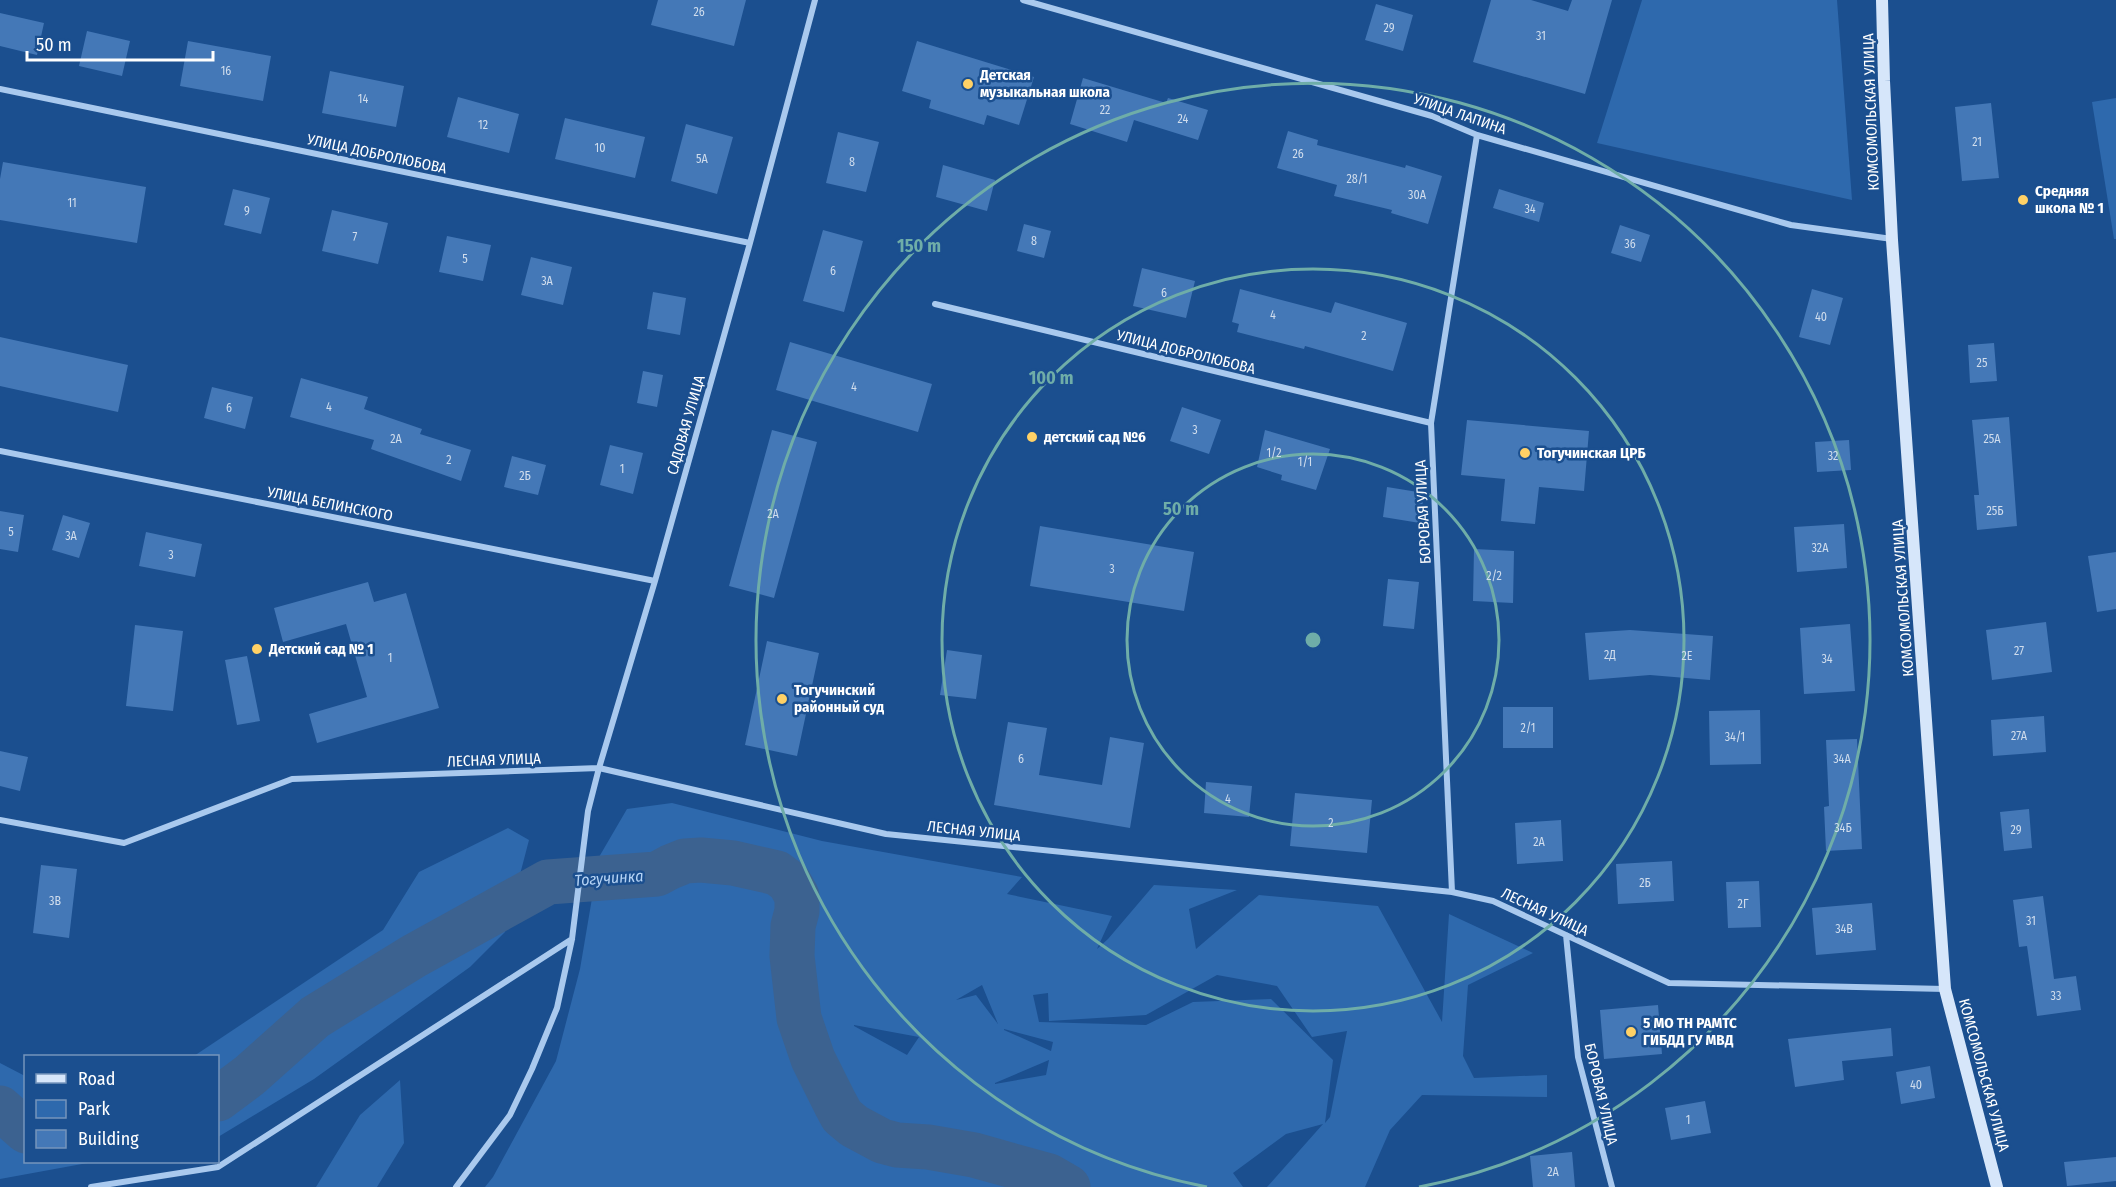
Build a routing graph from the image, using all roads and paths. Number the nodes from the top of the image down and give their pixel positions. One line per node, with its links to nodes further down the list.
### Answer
1 (815, 0): 7 (street, САДОВАЯ УЛИЦА)
2 (1023, 0): 5 (street, УЛИЦА ЛАПИНА)
3 (1882, 0): 6 (main road, КОМСОМОЛЬСКАЯ УЛИЦА)
4 (0, 89): 7 (street, УЛИЦА ДОБРОЛЮБОВА)
5 (1477, 135): 6 (street, УЛИЦА ЛАПИНА); 9 (street, БОРОВАЯ УЛИЦА)
6 (1892, 240): 17 (main road, КОМСОМОЛЬСКАЯ УЛИЦА)
7 (750, 243): 11 (street, САДОВАЯ УЛИЦА)
8 (935, 304): 9 (street, УЛИЦА ДОБРОЛЮБОВА)
9 (1431, 423): 14 (street, БОРОВАЯ УЛИЦА)
10 (0, 451): 11 (street, УЛИЦА БЕЛИНСКОГО)
11 (655, 581): 12 (street, САДОВАЯ УЛИЦА)
12 (598, 768): 13 (street, ЛЕСНАЯ УЛИЦА); 14 (street, ЛЕСНАЯ УЛИЦА); 16 (street, САДОВАЯ УЛИЦА)
13 (0, 820)
14 (1452, 892): 15 (street, ЛЕСНАЯ УЛИЦА)
15 (1566, 935): 17 (street, ЛЕСНАЯ УЛИЦА); 20 (street, БОРОВАЯ УЛИЦА)
16 (572, 939): 18 (street); 19 (street, САДОВАЯ УЛИЦА)
17 (1946, 988): 21 (main road, КОМСОМОЛЬСКАЯ УЛИЦА)
18 (91, 1187)
19 (456, 1187)
20 (1612, 1187)
21 (1998, 1187)

